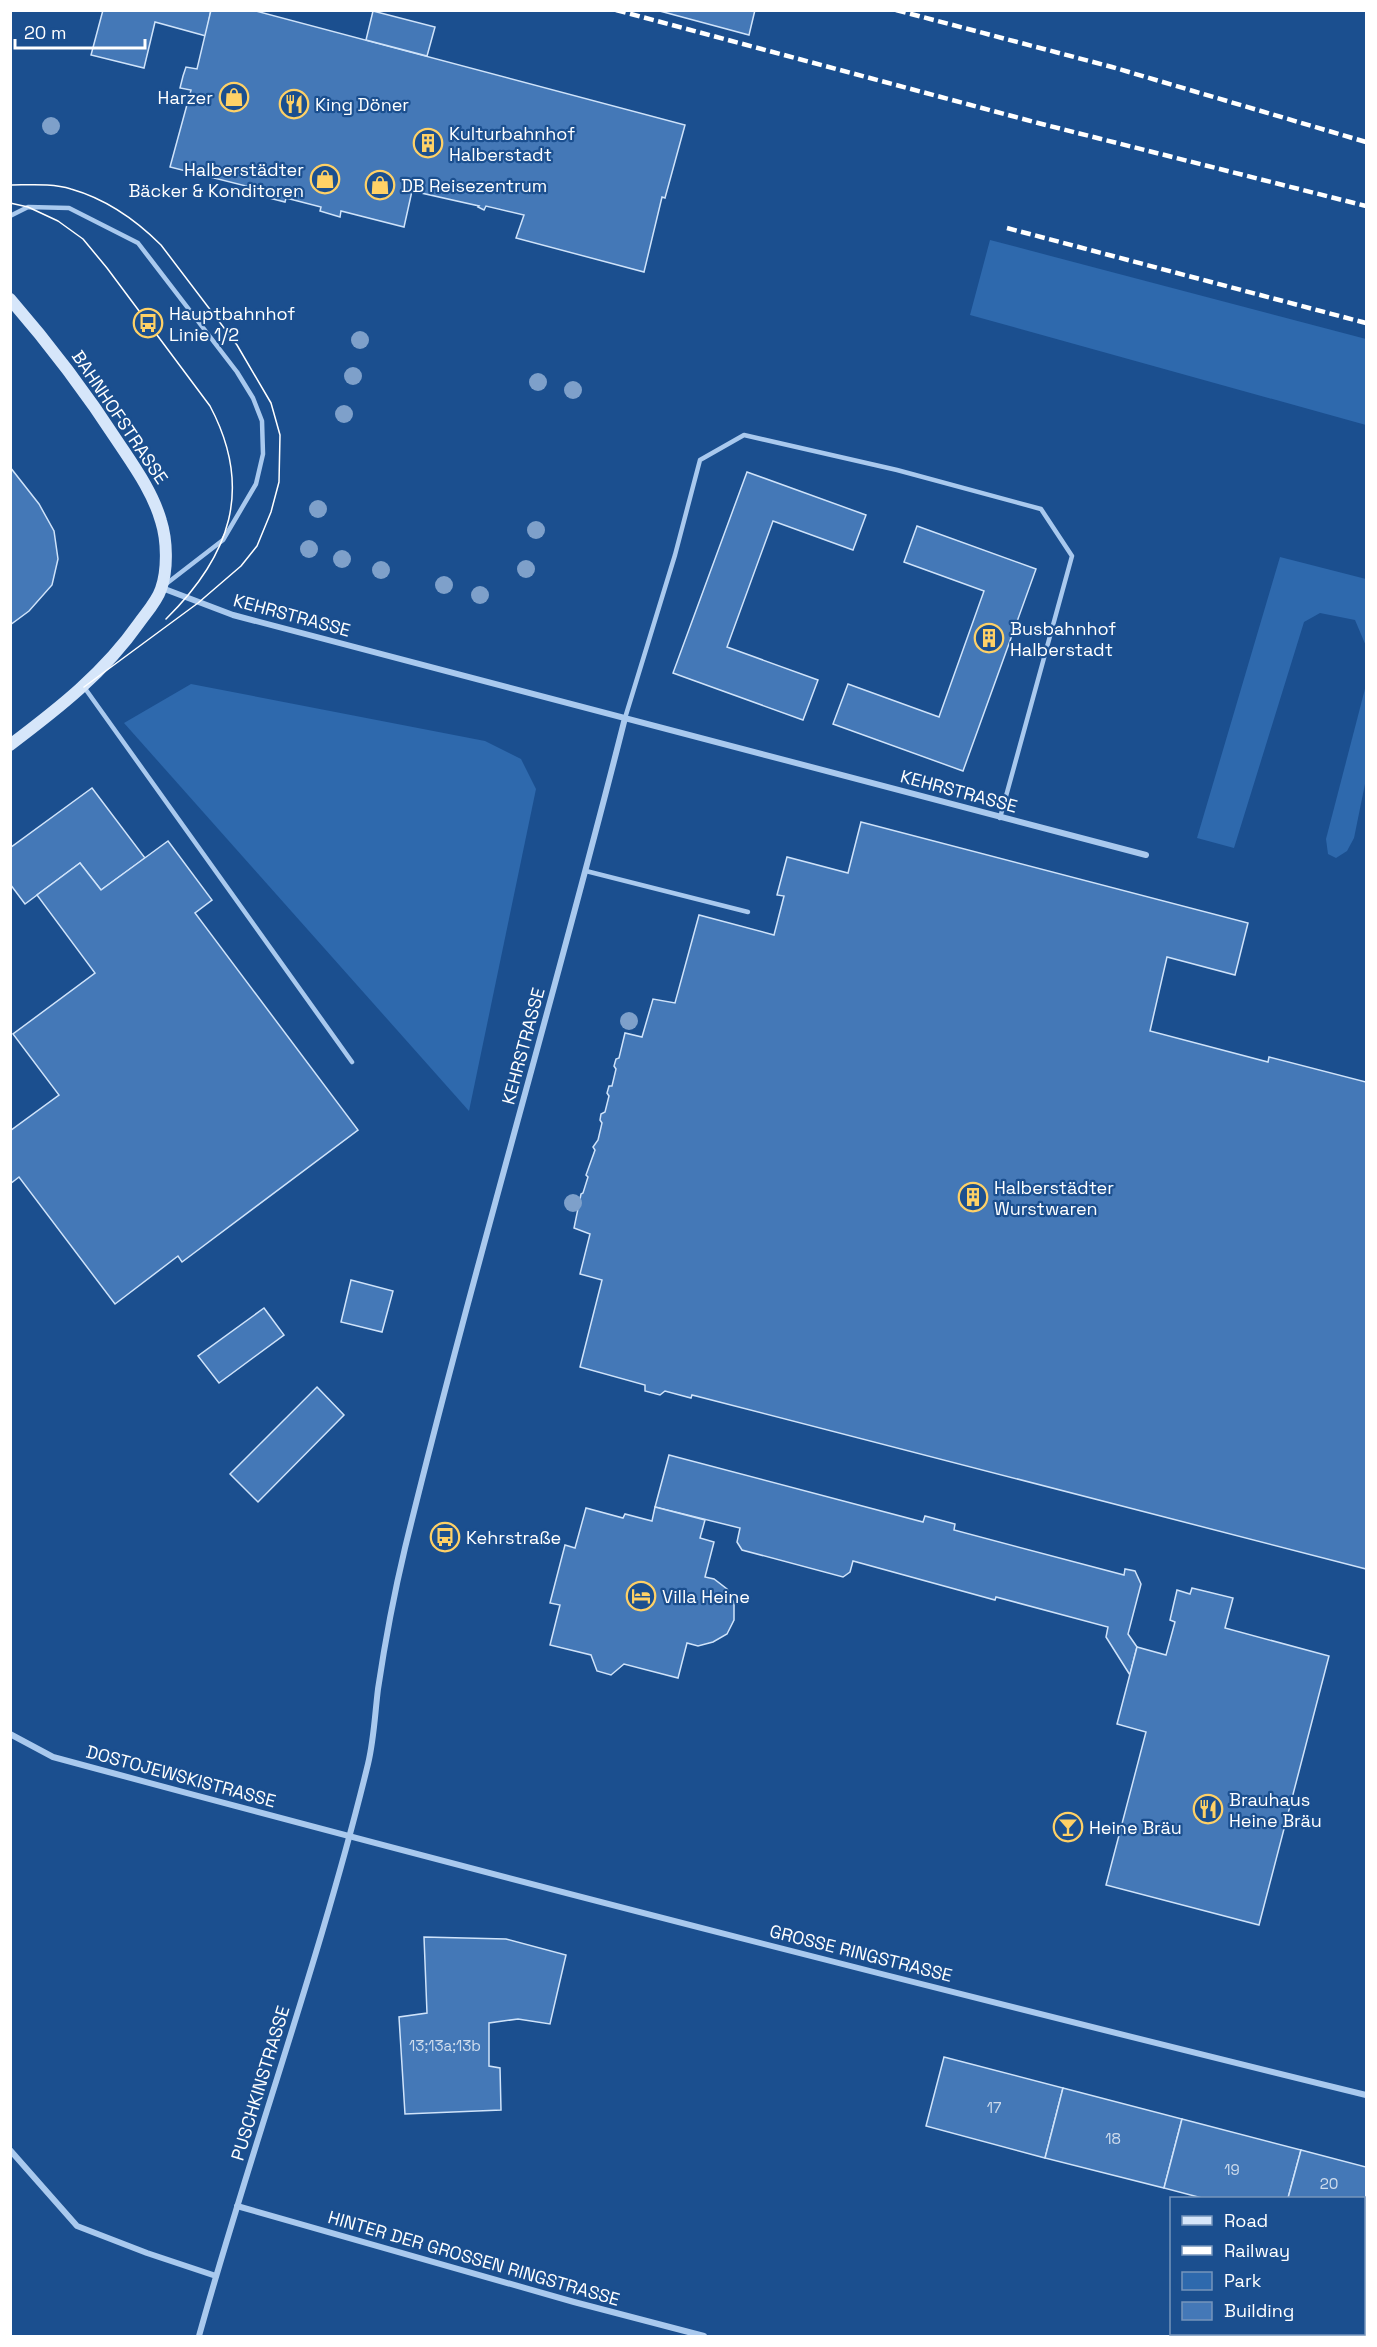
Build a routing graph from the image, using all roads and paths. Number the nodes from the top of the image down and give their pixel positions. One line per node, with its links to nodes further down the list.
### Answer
1 (10, 216): 3 (lane)
2 (10, 299): 3 (street, BAHNHOFSTRASSE)
3 (162, 588): 4 (street, BAHNHOFSTRASSE); 5 (street, KEHRSTRASSE)
4 (84, 687): 6 (street, BAHNHOFSTRASSE); 11 (lane)
5 (624, 718): 7 (street, KEHRSTRASSE); 7 (lane); 9 (street, KEHRSTRASSE)
6 (10, 745)
7 (1000, 818): 8 (street, KEHRSTRASSE)
8 (1146, 855)
9 (586, 871): 10 (lane); 13 (street, KEHRSTRASSE)
10 (748, 912)
11 (352, 1062)
12 (10, 1734): 13 (street, DOSTOJEWSKISTRASSE)
13 (348, 1837): 14 (street, GROSSE RINGSTRASSE); 16 (street, PUSCHKINSTRASSE)
14 (1366, 2095)
15 (10, 2150): 17 (street)
16 (237, 2206): 17 (street, PUSCHKINSTRASSE); 19 (street, HINTER DER GROSSEN RINGSTRASSE)
17 (216, 2276): 18 (street, PUSCHKINSTRASSE)
18 (199, 2337)
19 (704, 2337)

